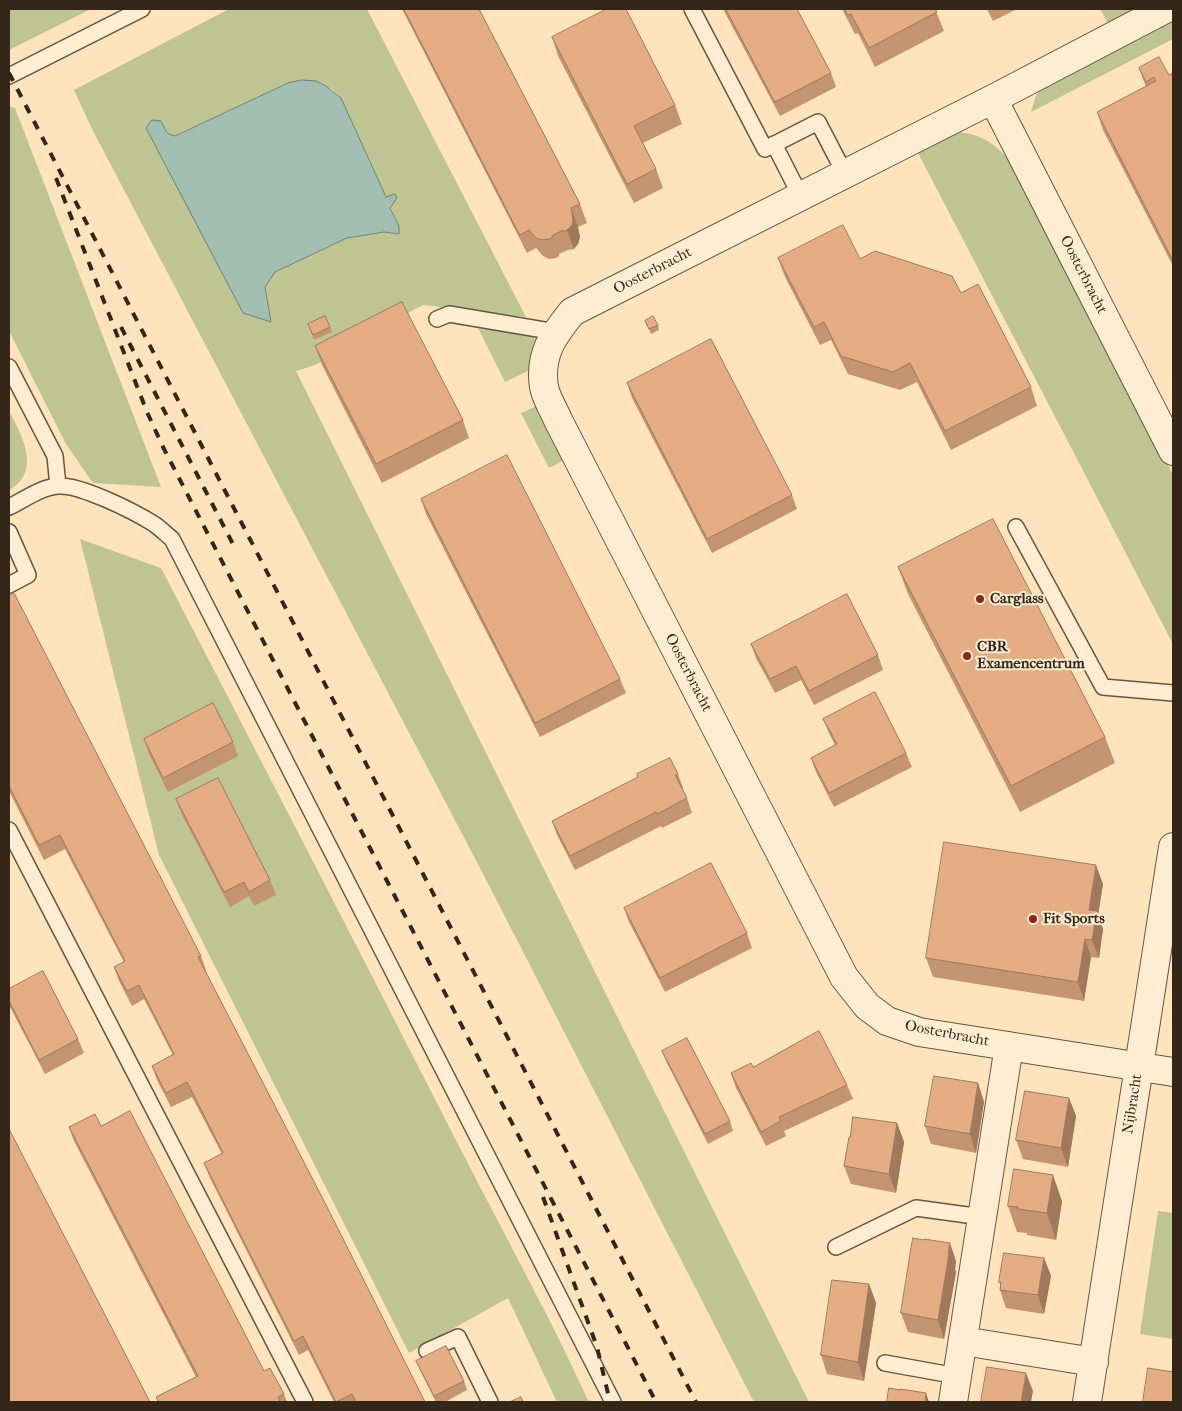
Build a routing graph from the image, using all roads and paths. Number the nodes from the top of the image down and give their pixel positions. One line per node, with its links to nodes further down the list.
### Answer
1 (142, 9): 4 (lane)
2 (692, 9): 6 (lane)
3 (1165, 9): 5 (street, Oosterbracht)
4 (9, 76)
5 (993, 99): 7 (street, Oosterbracht); 12 (street, Oosterbracht)
6 (774, 144): 7 (lane); 8 (lane)
7 (845, 174): 8 (street, Oosterbracht)
8 (801, 196): 10 (street, Oosterbracht)
9 (437, 319): 10 (lane)
10 (556, 332): 21 (street, Oosterbracht)
11 (9, 367): 13 (lane)
12 (1173, 451)
13 (58, 486): 14 (lane); 33 (lane)
14 (9, 507)
15 (1016, 527): 18 (lane)
16 (9, 532): 17 (lane)
17 (9, 585)
18 (1173, 693)
19 (9, 830): 31 (lane)
20 (1173, 847): 22 (street, Nijbracht)
21 (1009, 1046): 22 (street, Oosterbracht); 24 (street)
22 (1139, 1066): 23 (street, Oosterbracht); 28 (street, Nijbracht)
23 (1173, 1072)
24 (982, 1217): 25 (lane); 26 (street)
25 (836, 1247)
26 (963, 1341): 28 (street); 30 (street)
27 (427, 1351): 32 (lane)
28 (1094, 1362): 34 (street, Nijbracht)
29 (884, 1363): 30 (lane)
30 (955, 1389)
31 (305, 1402)
32 (490, 1402)
33 (612, 1402)
34 (1088, 1402)

